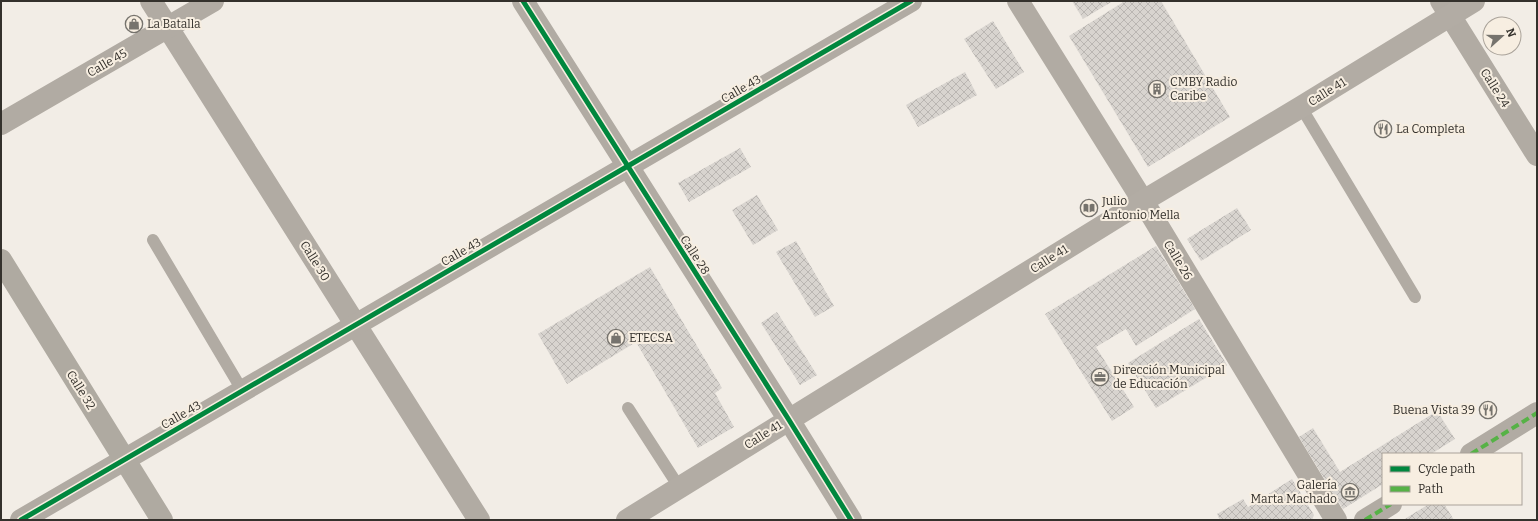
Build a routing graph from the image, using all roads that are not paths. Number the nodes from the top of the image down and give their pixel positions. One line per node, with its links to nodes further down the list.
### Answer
1 (151, 1): 8 (street, Calle 30)
2 (213, 1): 8 (street, Calle 45)
3 (523, 1): 12 (street, Calle 28)
4 (911, 1): 12 (street, Calle 43)
5 (1018, 1): 13 (street, Calle 26)
6 (1474, 1): 7 (main road, Calle 41)
7 (1445, 8): 9 (main road, Calle 41); 11 (street, Calle 24)
8 (168, 28): 10 (street, Calle 45); 17 (street, Calle 30)
9 (1302, 107): 13 (main road, Calle 41); 16 (lane)
10 (1, 124)
11 (1537, 155)
12 (627, 166): 17 (street, Calle 43); 21 (street, Calle 28)
13 (1143, 201): 21 (main road, Calle 41); 31 (street, Calle 26)
14 (153, 240): 18 (lane)
15 (1, 260): 23 (street, Calle 32)
16 (1415, 297)
17 (355, 324): 18 (street, Calle 43); 28 (street, Calle 30)
18 (242, 390): 23 (street, Calle 43)
19 (628, 408): 24 (lane)
20 (1537, 413): 22 (street)
21 (789, 420): 24 (main road, Calle 41); 30 (street, Calle 28)
22 (1473, 453)
23 (124, 459): 26 (street, Calle 43); 27 (street, Calle 32)
24 (679, 487): 29 (main road, Calle 41)
25 (1389, 505): 32 (street)
26 (21, 520)
27 (162, 520)
28 (479, 520)
29 (627, 520)
30 (850, 520)
31 (1336, 520)
32 (1365, 520)

